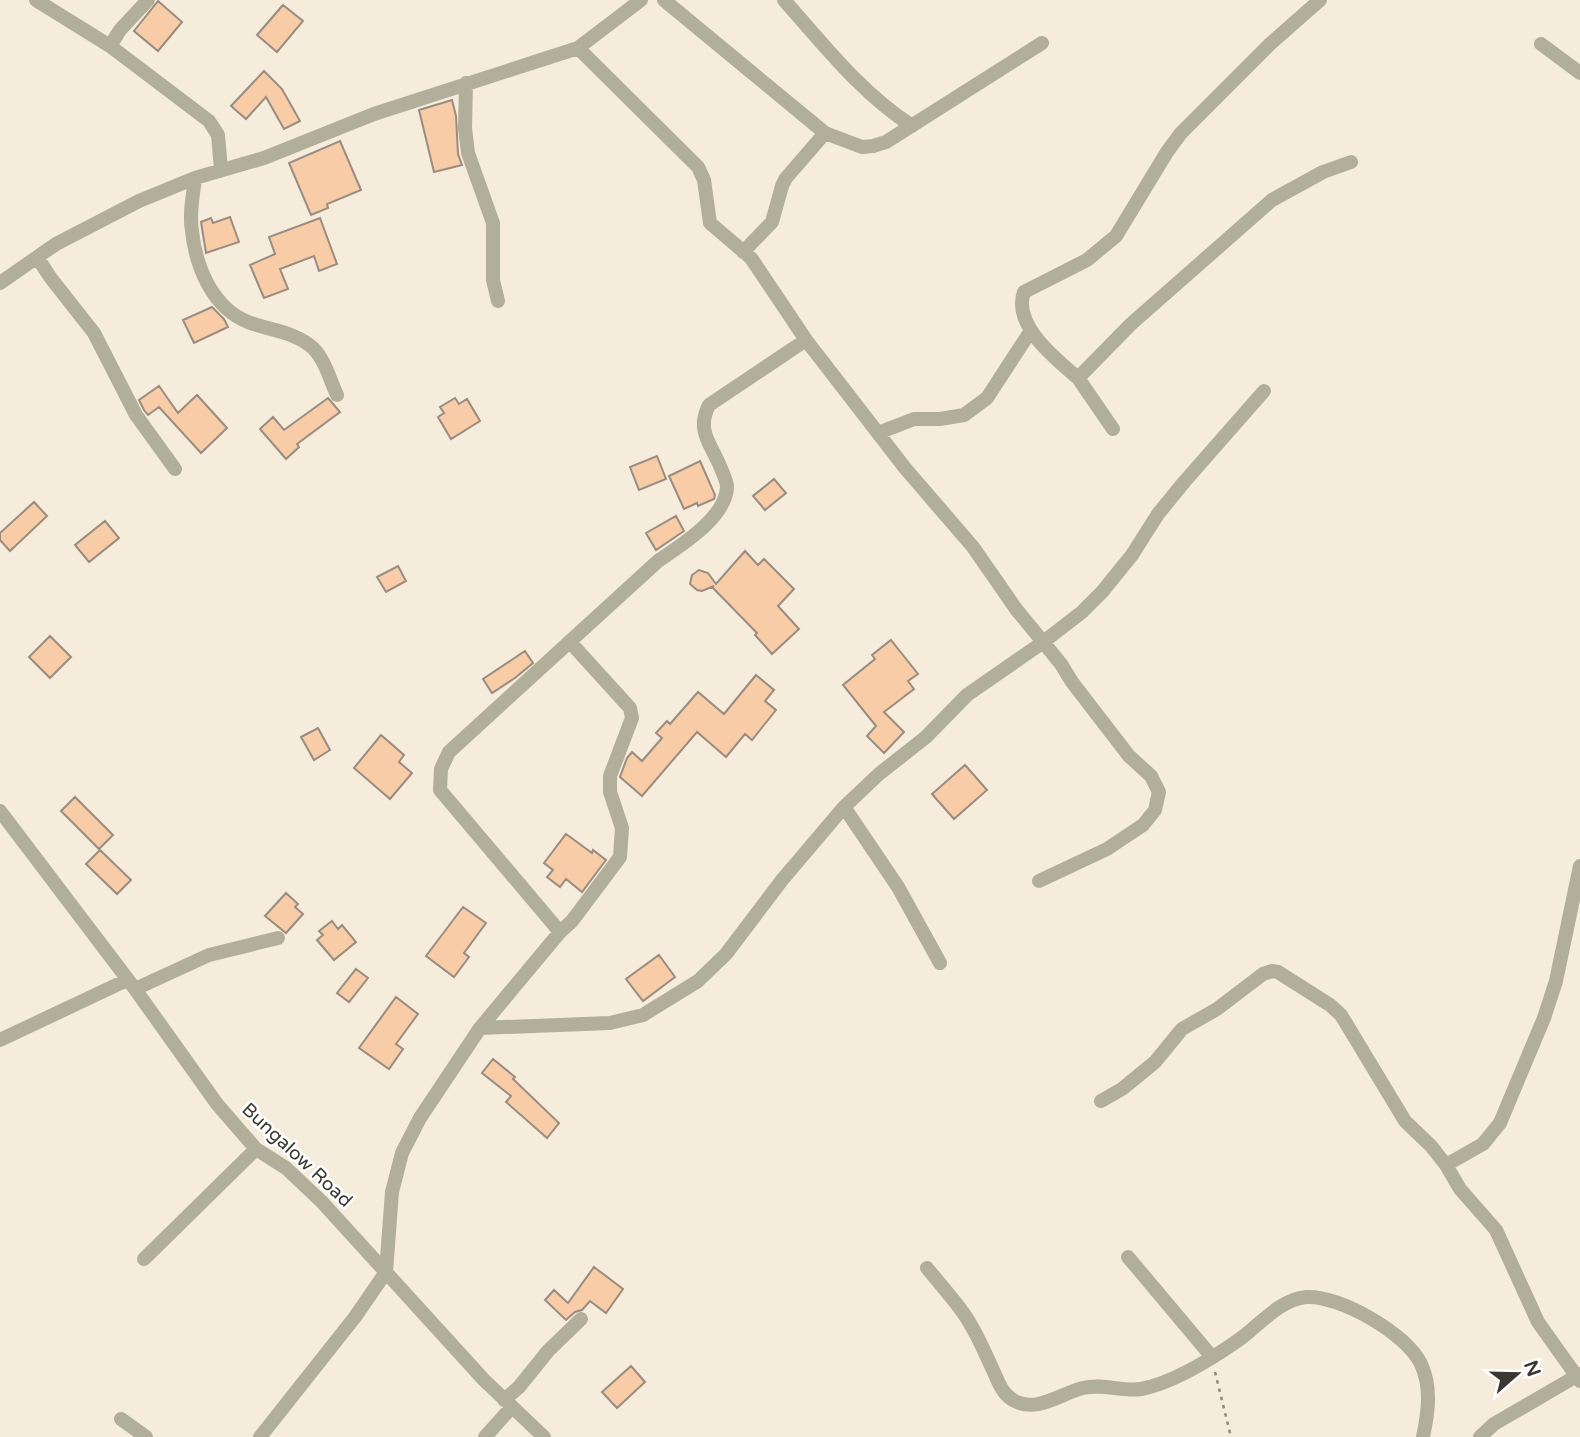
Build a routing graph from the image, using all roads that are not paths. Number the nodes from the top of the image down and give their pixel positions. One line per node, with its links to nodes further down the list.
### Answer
1 (36, 0): 9 (street)
2 (148, 0): 9 (street)
3 (641, 0): 10 (street)
4 (664, 0): 14 (street)
5 (784, 0): 13 (street)
6 (1320, 0): 22 (street)
7 (1042, 43): 13 (street)
8 (1541, 44): 11 (street)
9 (110, 46): 16 (street)
10 (578, 48): 12 (street); 18 (street)
11 (1580, 73)
12 (466, 83): 16 (street); 21 (street)
13 (912, 126): 14 (street)
14 (825, 133): 18 (street)
15 (1351, 162): 24 (street)
16 (221, 170): 17 (street)
17 (195, 178): 19 (street); 26 (street)
18 (743, 252): 23 (street)
19 (37, 257): 20 (street); 29 (street)
20 (0, 283)
21 (498, 301)
22 (1030, 332): 24 (street); 28 (street)
23 (806, 341): 28 (street); 30 (street)
24 (1078, 378): 27 (street)
25 (1264, 391): 31 (street)
26 (337, 395)
27 (1113, 429)
28 (878, 433): 31 (street)
29 (175, 469)
30 (570, 642): 36 (street); 36 (street)
31 (1042, 643): 32 (street); 35 (street)
32 (844, 807): 38 (street); 40 (street)
33 (0, 811): 39 (street, Bungalow Road)
34 (1580, 866): 44 (street)
35 (1039, 881)
36 (560, 932): 40 (street)
37 (278, 938): 39 (street)
38 (940, 963)
39 (131, 985): 41 (street); 43 (street, Bungalow Road)
40 (480, 1028): 48 (street)
41 (0, 1040)
42 (1101, 1101): 44 (street)
43 (256, 1149): 46 (street); 48 (street, Bungalow Road)
44 (1446, 1165): 51 (street)
45 (1128, 1257): 50 (street)
46 (144, 1259)
47 (927, 1269): 50 (street)
48 (386, 1272): 52 (street, Bungalow Road); 55 (street)
49 (581, 1319): 52 (street)
50 (1212, 1357): 58 (street)
51 (1579, 1377): 59 (street)
52 (508, 1404): 56 (street); 57 (street, Bungalow Road)
53 (121, 1419): 54 (street)
54 (146, 1437)
55 (260, 1437)
56 (485, 1437)
57 (544, 1437)
58 (1423, 1437)
59 (1480, 1437)

